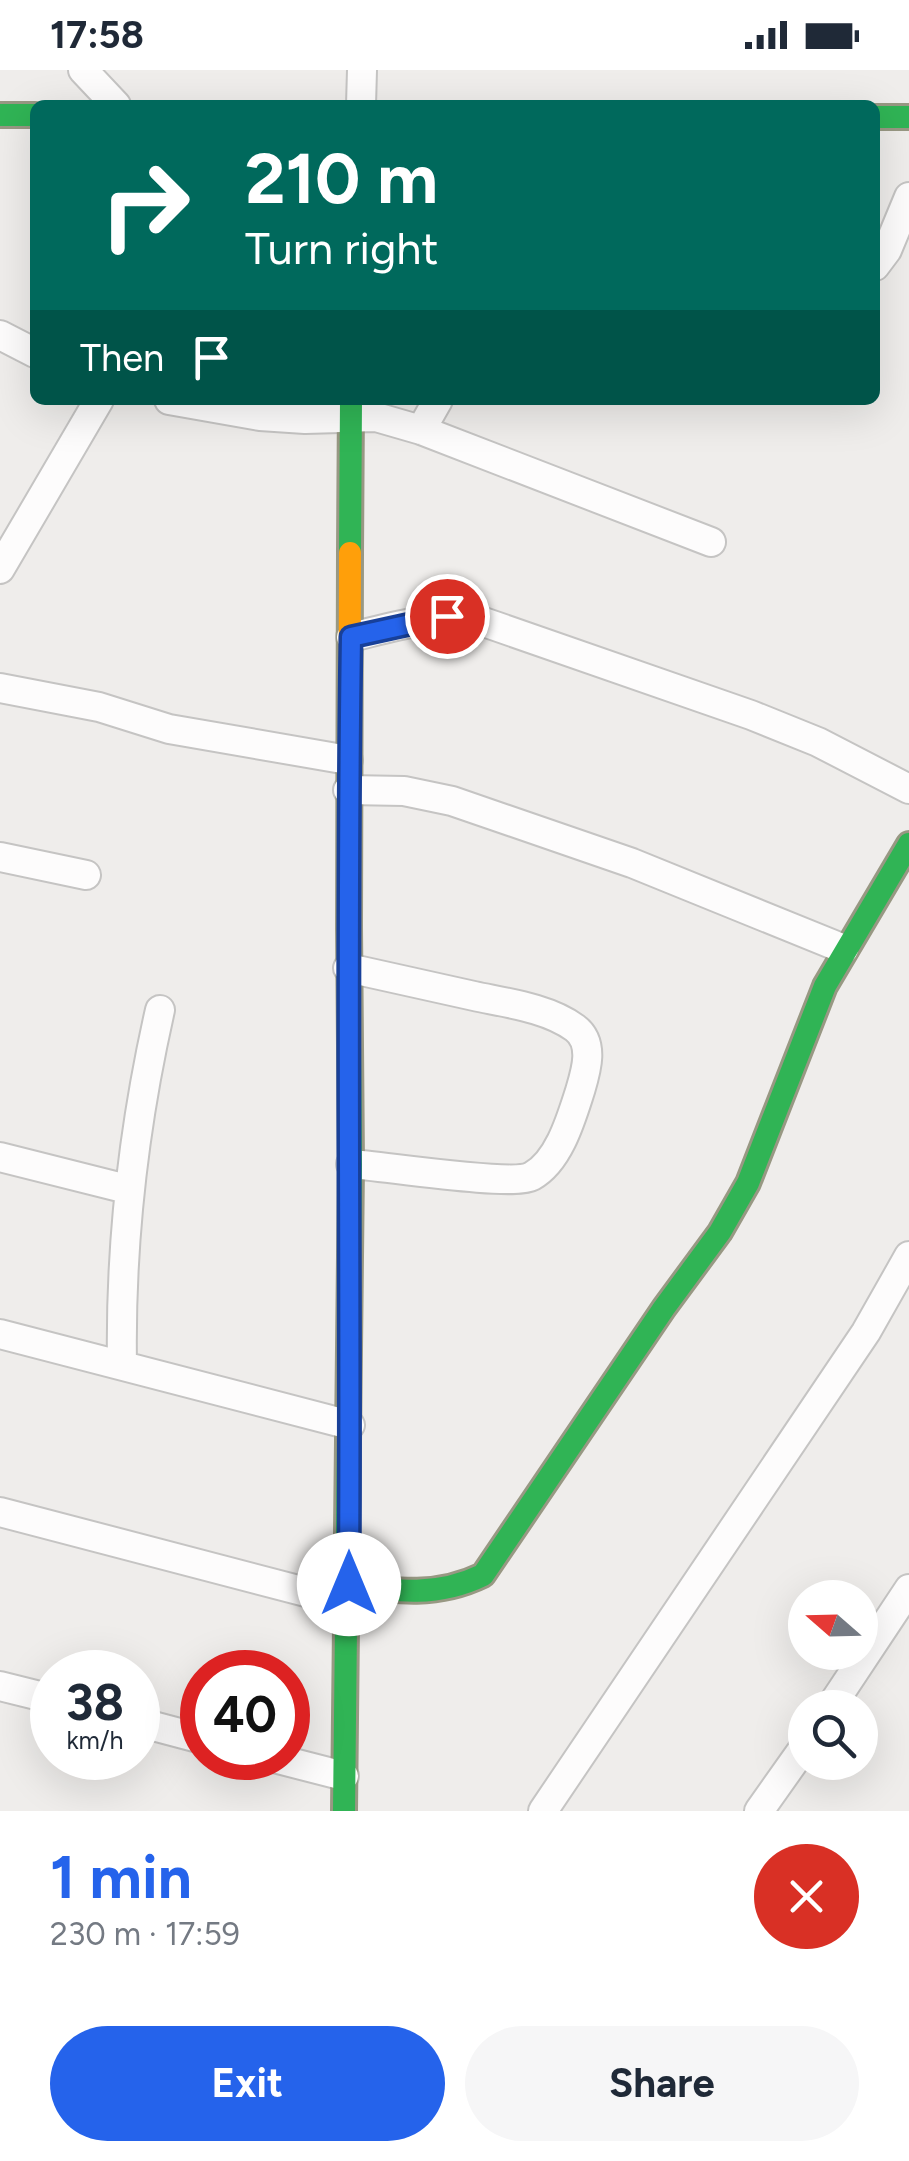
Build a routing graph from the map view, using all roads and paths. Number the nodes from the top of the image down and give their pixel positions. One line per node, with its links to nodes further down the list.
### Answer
1 (84, 70): 3 (street)
2 (362, 70): 4 (street)
3 (111, 100)
4 (361, 100)
5 (0, 115): 6 (street)
6 (30, 115)
7 (880, 117): 8 (street)
8 (909, 117)
9 (909, 197): 10 (street)
10 (880, 259)
11 (0, 336): 12 (street)
12 (30, 350)
13 (96, 405): 18 (street)
14 (198, 405): 16 (street)
15 (435, 405): 17 (street)
16 (352, 408): 17 (street); 21 (street)
17 (420, 430): 19 (street)
18 (11, 529): 20 (street)
19 (711, 542)
20 (0, 569)
21 (351, 637): 23 (street); 24 (street)
22 (0, 688): 23 (street)
23 (348, 760): 25 (street)
24 (909, 788)
25 (348, 790): 29 (street); 30 (street)
26 (909, 844): 29 (street)
27 (0, 857): 28 (street)
28 (86, 875)
29 (844, 948): 41 (street)
30 (348, 968): 33 (street); 33 (street)
31 (160, 1010): 34 (street)
32 (0, 1157): 34 (street)
33 (351, 1164): 38 (street)
34 (127, 1189): 37 (street)
35 (909, 1256): 49 (street)
36 (0, 1334): 37 (street)
37 (122, 1364): 38 (street)
38 (350, 1425): 41 (street)
39 (0, 1512): 41 (street)
40 (909, 1589): 43 (street)
41 (349, 1594): 47 (street)
42 (0, 1686): 44 (street)
43 (842, 1690)
44 (30, 1694)
45 (310, 1767): 47 (street)
46 (788, 1770): 50 (street)
47 (344, 1776): 48 (street)
48 (344, 1811)
49 (543, 1811)
50 (759, 1811)

